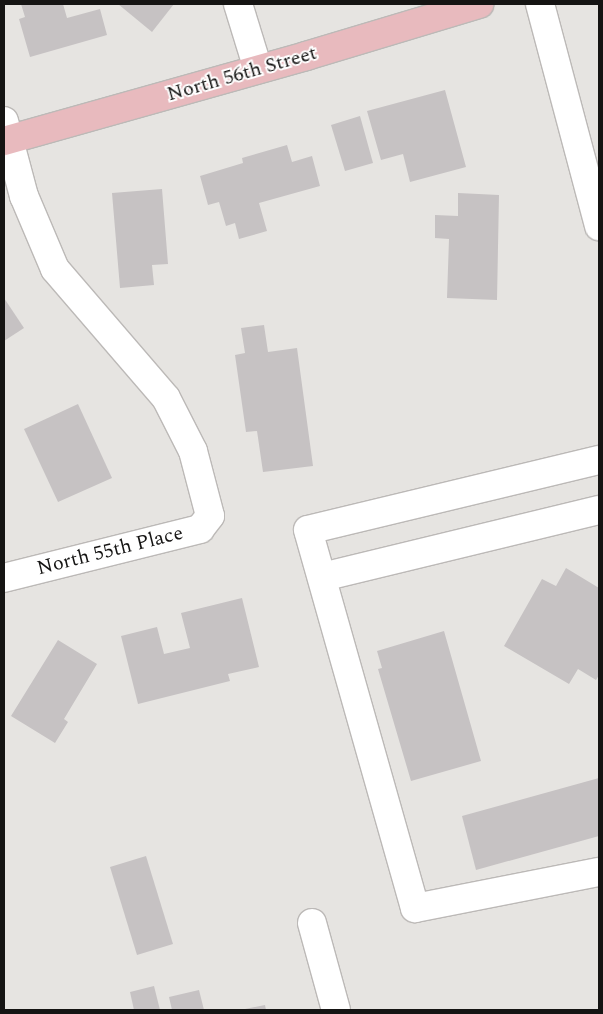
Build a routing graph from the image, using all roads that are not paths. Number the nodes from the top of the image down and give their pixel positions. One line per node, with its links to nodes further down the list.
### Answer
1 (238, 4): 4 (street)
2 (479, 4): 4 (main road, North 56th Street)
3 (540, 4): 6 (street)
4 (258, 69): 5 (main road, North 56th Street)
5 (5, 134): 10 (street, North 55th Place)
6 (599, 226)
7 (599, 460): 9 (street)
8 (599, 510): 9 (street)
9 (322, 577): 11 (street)
10 (4, 578)
11 (599, 872)
12 (312, 923): 13 (street)
13 (336, 1010)

